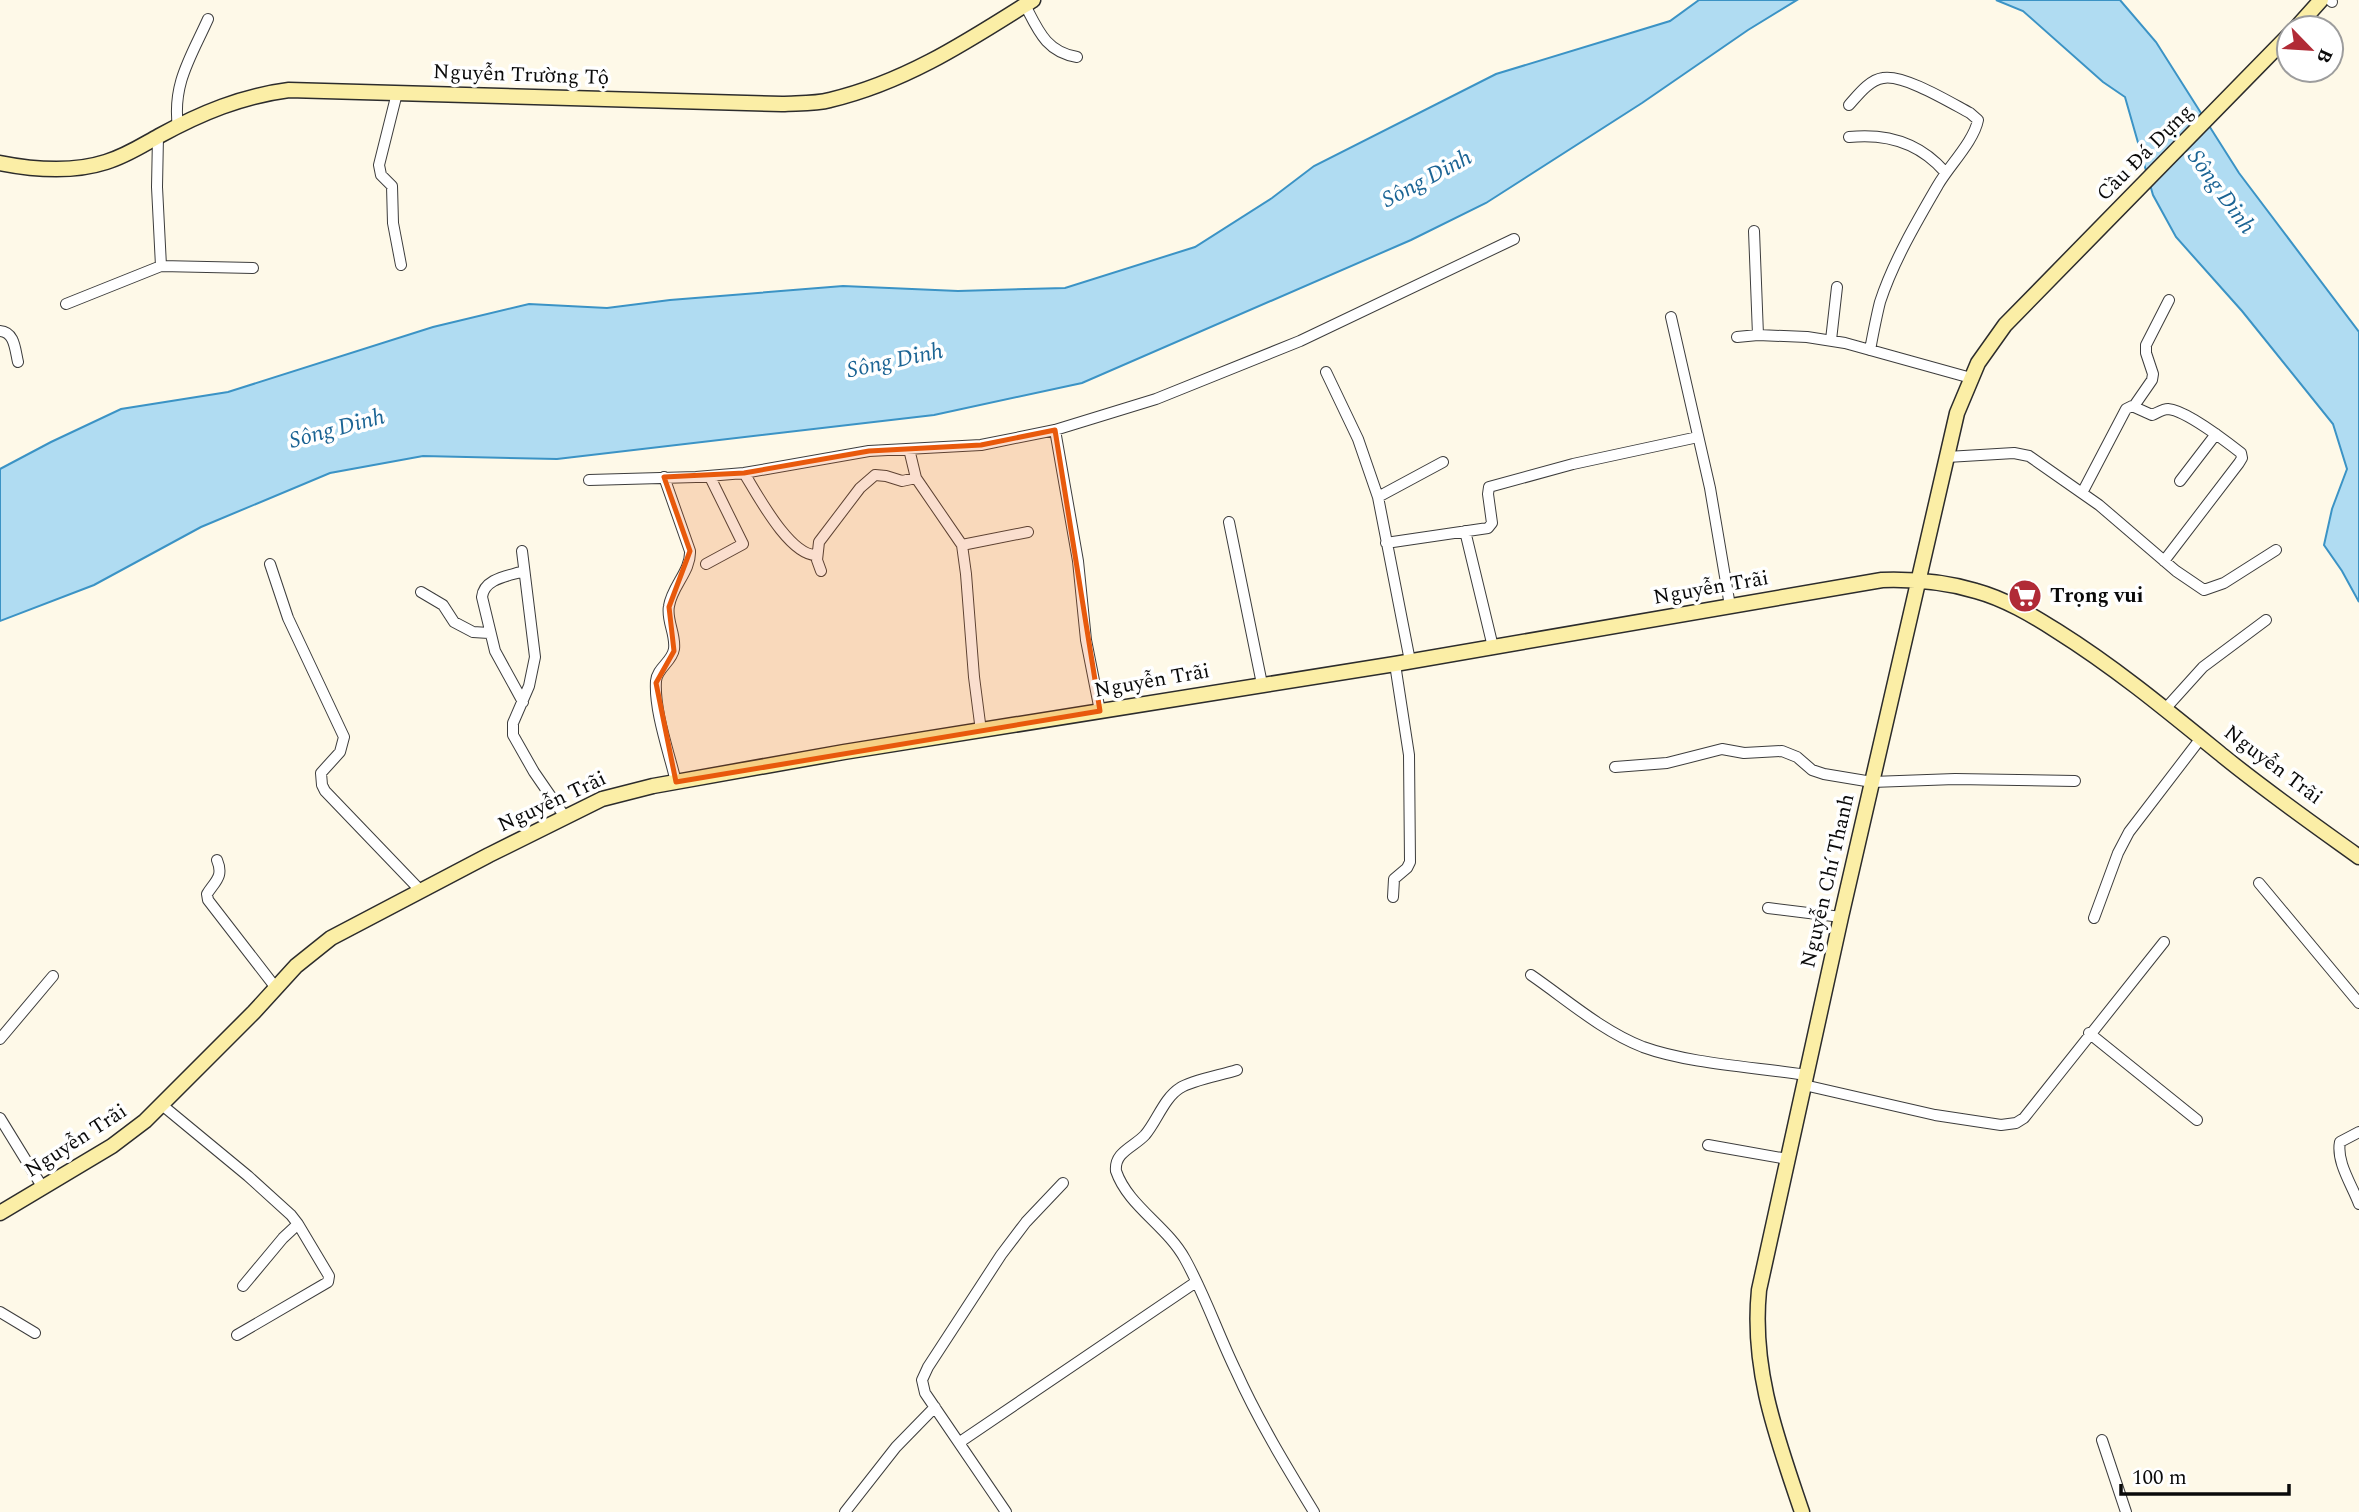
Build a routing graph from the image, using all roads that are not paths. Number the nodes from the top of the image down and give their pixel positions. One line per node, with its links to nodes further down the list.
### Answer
1 (2327, 1): 3 (main road)
2 (1029, 3): 6 (street); 7 (main road, Nguyễn Trường Tộ)
3 (2312, 14)
4 (208, 19): 9 (street)
5 (2275, 51): 19 (main road, Cầu Đá Dựng)
6 (1077, 57)
7 (397, 93): 9 (main road, Nguyễn Trường Tộ); 16 (street)
8 (1849, 105): 13 (street)
9 (178, 128): 10 (main road, Nguyễn Trường Tộ)
10 (158, 136): 12 (main road, Nguyễn Trường Tộ); 17 (street)
11 (1849, 136): 13 (street)
12 (0, 163)
13 (1945, 172): 28 (street)
14 (1754, 231): 25 (street)
15 (1514, 239): 33 (street)
16 (401, 265)
17 (161, 266): 18 (street); 22 (street)
18 (253, 268)
19 (2045, 285): 31 (main road, Nguyễn Chí Thanh)
20 (1837, 287): 27 (street)
21 (2169, 300): 32 (street)
22 (66, 304)
23 (1671, 317): 35 (street)
24 (0, 331): 29 (street)
25 (1758, 335): 26 (street); 27 (street)
26 (1737, 337)
27 (1831, 341): 28 (street)
28 (1870, 350): 31 (street)
29 (18, 362)
30 (1326, 372): 46 (street)
31 (1971, 378): 37 (main road, Nguyễn Chí Thanh)
32 (2134, 406): 34 (street); 45 (street)
33 (1055, 430): 36 (street); 70 (street)
34 (2216, 433): 44 (street); 55 (street)
35 (1698, 437): 48 (street); 62 (street)
36 (909, 449): 39 (street); 42 (street)
37 (1947, 457): 45 (street); 60 (main road, Nguyễn Chí Thanh)
38 (1443, 463): 46 (street)
39 (744, 473): 41 (street); 54 (street)
40 (664, 477): 41 (street); 43 (street); 75 (street)
41 (710, 477): 57 (street)
42 (916, 478): 51 (street); 54 (street)
43 (589, 480)
44 (2180, 481)
45 (2081, 493): 55 (street)
46 (1378, 497): 50 (street)
47 (1228, 522): 67 (street)
48 (1465, 531): 50 (street); 65 (street)
49 (1028, 532): 51 (street)
50 (1386, 543): 66 (street)
51 (962, 545): 71 (street)
52 (2276, 550): 55 (street)
53 (522, 551): 59 (street)
54 (817, 555): 58 (street)
55 (2164, 561)
56 (270, 564): 81 (street)
57 (706, 565)
58 (821, 570)
59 (524, 571): 64 (street); 68 (street)
60 (1919, 581): 62 (main road, Nguyễn Trãi); 69 (main road, Nguyễn Trãi); 76 (main road, Nguyễn Chí Thanh)
61 (422, 592): 64 (street)
62 (1730, 607): 65 (main road, Nguyễn Trãi)
63 (2266, 620): 69 (street)
64 (489, 633): 68 (street)
65 (1493, 647): 66 (main road, Nguyễn Trãi)
66 (1402, 662): 67 (main road, Nguyễn Trãi); 82 (street)
67 (1262, 684): 70 (main road, Nguyễn Trãi)
68 (523, 702): 77 (street)
69 (2166, 708): 72 (main road, Nguyễn Trãi)
70 (1100, 711): 71 (main road, Nguyễn Trãi)
71 (981, 731): 75 (main road, Nguyễn Trãi)
72 (2201, 738): 78 (main road, Nguyễn Trãi); 85 (street)
73 (1615, 766): 76 (street)
74 (2075, 781): 76 (street)
75 (676, 782): 77 (main road, Nguyễn Trãi)
76 (1872, 782): 84 (main road, Nguyễn Chí Thanh)
77 (565, 817): 81 (main road, Nguyễn Trãi)
78 (2359, 857)
79 (218, 860): 89 (street)
80 (2259, 883): 90 (street)
81 (420, 890): 89 (main road, Nguyễn Trãi)
82 (1393, 897)
83 (1768, 908): 84 (street)
84 (1841, 917): 94 (main road, Nguyễn Chí Thanh)
85 (2094, 918)
86 (2164, 942): 91 (street)
87 (1531, 975): 94 (street)
88 (53, 976): 92 (street)
89 (276, 988): 95 (main road, Nguyễn Trãi)
90 (2359, 1003)
91 (2090, 1033): 94 (street); 97 (street)
92 (0, 1039)
93 (1237, 1070): 106 (street)
94 (1805, 1080): 100 (main road, Nguyễn Chí Thanh)
95 (162, 1105): 102 (main road, Nguyễn Trãi); 105 (street)
96 (0, 1118): 102 (street)
97 (2196, 1120)
98 (2359, 1132): 103 (street)
99 (1708, 1145): 100 (street)
100 (1787, 1159): 117 (main road, Nguyễn Chí Thanh)
101 (1063, 1183): 111 (street)
102 (43, 1188): 104 (main road, Nguyễn Trãi)
103 (2359, 1204)
104 (0, 1213)
105 (298, 1224): 107 (street); 110 (street)
106 (1196, 1282): 113 (street); 116 (street)
107 (243, 1286)
108 (0, 1312): 109 (street)
109 (35, 1333)
110 (237, 1335)
111 (935, 1407): 113 (street); 114 (street)
112 (2102, 1440): 118 (street)
113 (960, 1442): 115 (street)
114 (845, 1512)
115 (1006, 1512)
116 (1314, 1512)
117 (1802, 1512)
118 (2126, 1512)

